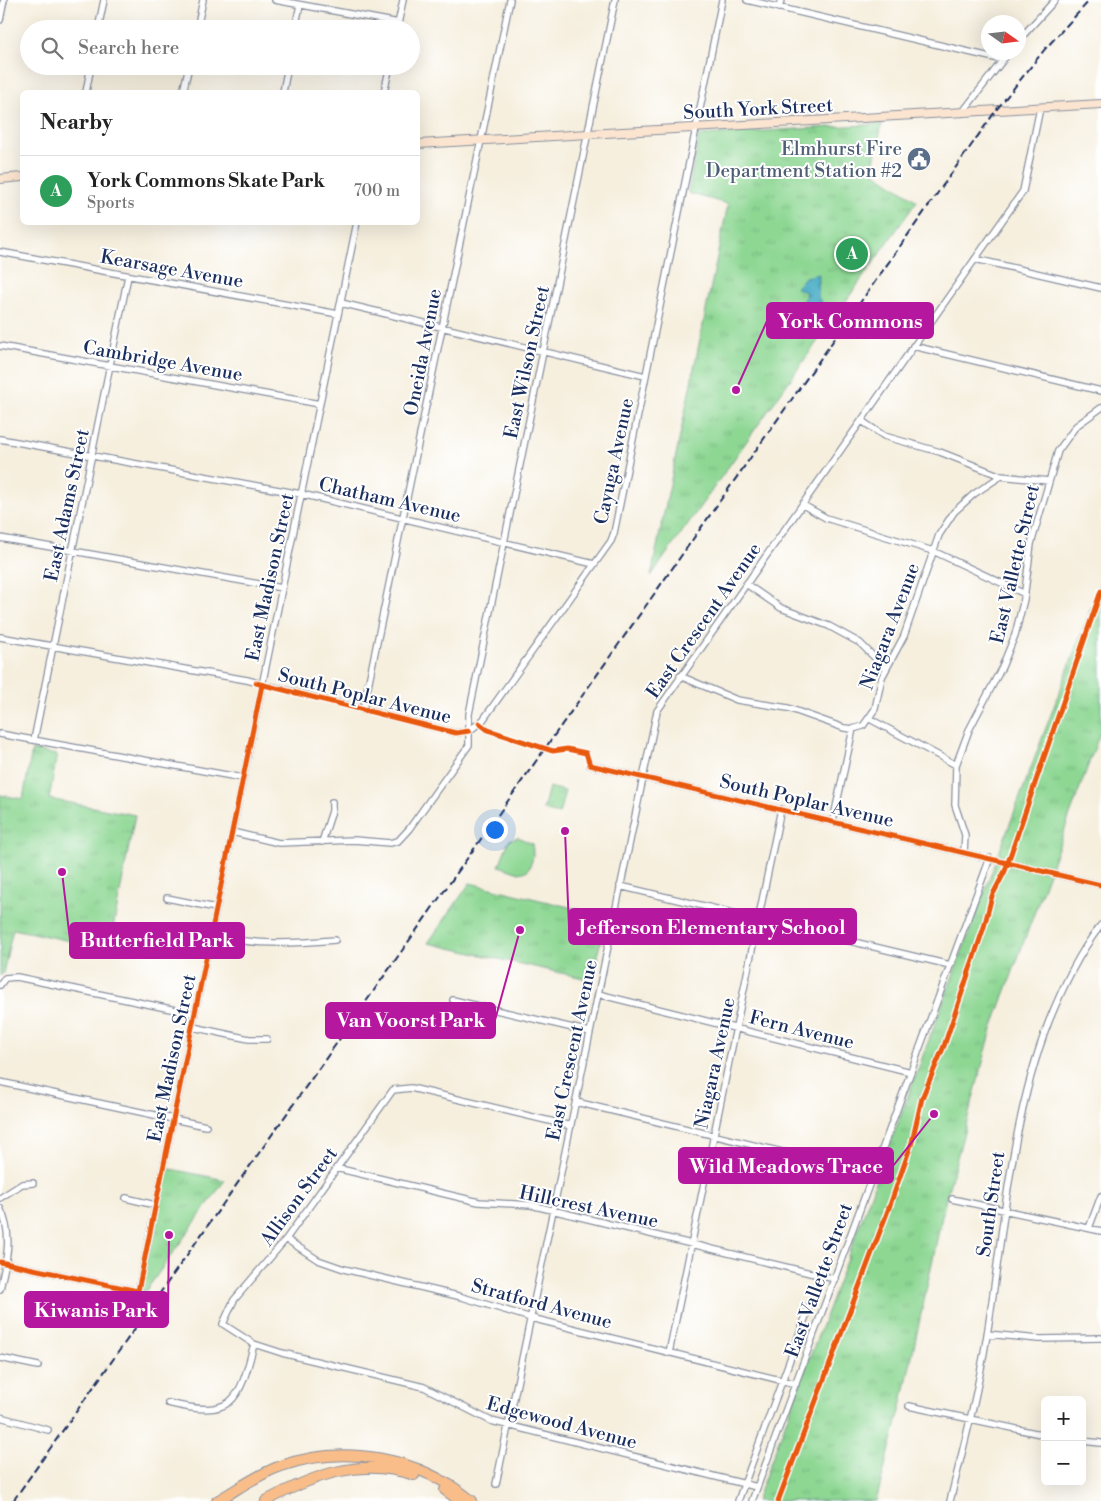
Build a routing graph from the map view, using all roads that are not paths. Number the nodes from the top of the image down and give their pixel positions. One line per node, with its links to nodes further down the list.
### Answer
1 (4, 0): 14 (street)
2 (104, 0): 15 (street)
3 (203, 0): 16 (street)
4 (275, 0): 12 (street)
5 (403, 0): 19 (street)
6 (510, 0): 36 (street, Oneida Avenue)
7 (615, 0): 35 (street, East Wilson Street)
8 (722, 0): 34 (street, Cayuga Avenue)
9 (747, 0): 13 (street)
10 (781, 0): 13 (street)
11 (1055, 0): 20 (street)
12 (300, 5): 17 (street); 18 (street)
13 (779, 8): 21 (street)
14 (0, 20)
15 (100, 20)
16 (199, 20)
17 (297, 20)
18 (370, 20)
19 (399, 20)
20 (1026, 32)
21 (981, 55)
22 (1003, 60): 33 (street)
23 (89, 75): 27 (street)
24 (187, 75): 28 (street)
25 (286, 75): 29 (street)
26 (388, 75): 30 (street)
27 (86, 90)
28 (183, 90)
29 (283, 90)
30 (384, 90)
31 (1101, 104): 32 (main road, South York Street)
32 (1040, 108): 33 (main road, South York Street); 42 (street, East Crescent Avenue)
33 (962, 113): 34 (main road, South York Street)
34 (695, 128): 35 (main road, South York Street); 52 (street, Cayuga Avenue)
35 (588, 134): 36 (main road, South York Street); 50 (street, East Wilson Street)
36 (480, 141): 37 (main road, South York Street); 47 (street, Oneida Avenue)
37 (420, 144)
38 (20, 177): 39 (main road)
39 (0, 179)
40 (356, 225): 45 (street, East Madison Street)
41 (0, 252): 43 (street, Kearsage Avenue)
42 (975, 260): 44 (street); 49 (street, East Crescent Avenue)
43 (128, 276): 46 (street, Kearsage Avenue); 51 (street, East Adams Street)
44 (1101, 288)
45 (340, 303): 46 (street, East Madison Street); 47 (street)
46 (338, 314): 54 (street, East Madison Street)
47 (442, 327): 50 (street); 63 (street, Oneida Avenue)
48 (0, 346): 51 (street, Cambridge Avenue)
49 (913, 346): 53 (street); 56 (street, East Crescent Avenue)
50 (543, 351): 52 (street); 65 (street, East Wilson Street)
51 (110, 366): 54 (street, Cambridge Avenue); 58 (street, East Adams Street)
52 (646, 376): 68 (street, Cayuga Avenue)
53 (1101, 391)
54 (320, 404): 61 (street, East Madison Street)
55 (1101, 408): 60 (street, East Vallette Street)
56 (862, 421): 59 (street); 62 (street, East Crescent Avenue)
57 (0, 439): 58 (street, Chatham Avenue)
58 (91, 456): 61 (street, Chatham Avenue); 66 (street, East Adams Street)
59 (1001, 476): 60 (street); 67 (street, Niagara Avenue)
60 (1049, 481): 71 (street, East Vallette Street)
61 (301, 494): 63 (street, Chatham Avenue); 70 (street, East Madison Street)
62 (803, 505): 67 (street); 69 (street, East Crescent Avenue)
63 (404, 518): 65 (street, Chatham Avenue); 77 (street, Oneida Avenue)
64 (0, 538): 66 (street)
65 (505, 542): 68 (street, Chatham Avenue); 80 (street, East Wilson Street)
66 (72, 551): 70 (street); 73 (street, East Adams Street)
67 (933, 551): 71 (street); 74 (street, Niagara Avenue)
68 (594, 564): 80 (street, Cayuga Avenue)
69 (746, 584): 74 (street); 75 (street, East Crescent Avenue)
70 (282, 588): 76 (street, East Madison Street)
71 (1025, 594): 84 (street, East Vallette Street)
72 (0, 637): 73 (street, South Poplar Avenue)
73 (52, 646): 76 (street, South Poplar Avenue); 82 (street, East Adams Street)
74 (886, 669): 78 (street, Niagara Avenue)
75 (680, 676): 79 (street); 85 (street, East Crescent Avenue)
76 (262, 685): 77 (street, South Poplar Avenue); 86 (street, East Madison Street)
77 (363, 710): 80 (street, South Poplar Avenue)
78 (870, 719): 79 (street, Niagara Avenue); 84 (street)
79 (853, 729): 89 (street)
80 (469, 731): 91 (street)
81 (0, 734): 82 (street)
82 (34, 740): 86 (street)
83 (590, 764): 85 (street, South Poplar Avenue)
84 (956, 765): 92 (street, East Vallette Street)
85 (643, 776): 88 (street, South Poplar Avenue); 95 (street, East Crescent Avenue)
86 (243, 778): 90 (street, East Madison Street)
87 (332, 802): 91 (street)
88 (781, 809): 89 (street, South Poplar Avenue); 98 (street, Niagara Avenue)
89 (833, 821): 92 (street, South Poplar Avenue)
90 (232, 832): 91 (street); 97 (street, East Madison Street)
91 (322, 842)
92 (964, 853): 93 (street, South Poplar Avenue)
93 (990, 858): 94 (street); 102 (street, East Vallette Street)
94 (1101, 885)
95 (620, 886): 98 (street); 104 (street, East Crescent Avenue)
96 (167, 898): 97 (street)
97 (216, 908): 100 (street, East Madison Street)
98 (758, 920): 102 (street); 108 (street, Niagara Avenue)
99 (1101, 925): 128 (street, South Street)
100 (211, 936): 101 (street); 106 (street, East Madison Street)
101 (335, 940)
102 (950, 965): 111 (street, East Vallette Street)
103 (0, 985): 106 (street)
104 (598, 994): 108 (street, Fern Avenue); 109 (street, East Crescent Avenue)
105 (453, 1000): 109 (street)
106 (195, 1014): 107 (street, East Madison Street)
107 (193, 1027): 110 (street); 114 (street, East Madison Street)
108 (736, 1028): 111 (street, Fern Avenue); 117 (street, Niagara Avenue)
109 (590, 1032): 113 (street, East Crescent Avenue)
110 (268, 1039)
111 (911, 1072): 119 (street, East Vallette Street)
112 (0, 1082): 114 (street)
113 (576, 1102): 116 (street, East Crescent Avenue); 117 (street)
114 (174, 1119): 115 (street); 125 (street, East Madison Street)
115 (206, 1126)
116 (571, 1126): 118 (street, Allison Street); 127 (street, East Crescent Avenue)
117 (714, 1136): 119 (street); 132 (street, Niagara Avenue)
118 (336, 1168): 127 (street, Hillcrest Avenue); 131 (street, Allison Street)
119 (873, 1174): 135 (street, East Vallette Street)
120 (33, 1183): 122 (street)
121 (1101, 1196): 129 (street)
122 (0, 1198)
123 (126, 1198): 125 (street)
124 (952, 1200): 128 (street)
125 (156, 1205): 133 (street, East Madison Street)
126 (0, 1208): 133 (street)
127 (553, 1210): 132 (street, Hillcrest Avenue); 137 (street, East Crescent Avenue)
128 (1004, 1210): 129 (street); 139 (street, South Street)
129 (1090, 1228): 130 (street)
130 (1101, 1231)
131 (286, 1239): 137 (street, Stratford Avenue); 138 (street, Allison Street)
132 (692, 1244): 134 (street, Hillcrest Avenue); 142 (street, Niagara Avenue)
133 (3, 1263): 136 (street)
134 (821, 1275): 135 (street, Hillcrest Avenue); 145 (street, East Vallette Street)
135 (835, 1278): 146 (street, East Vallette Street)
136 (0, 1289)
137 (531, 1318): 142 (street, Stratford Avenue); 151 (street, East Crescent Avenue)
138 (223, 1324): 141 (street, Edgewood Avenue)
139 (987, 1334): 140 (street); 150 (street, South Street)
140 (1101, 1338)
141 (254, 1344): 147 (street); 151 (street, Edgewood Avenue)
142 (669, 1353): 145 (street, Stratford Avenue)
143 (0, 1358): 144 (street)
144 (38, 1366)
145 (782, 1381): 146 (street, Stratford Avenue); 157 (street, East Vallette Street)
146 (796, 1384): 158 (street, East Vallette Street)
147 (168, 1403)
148 (909, 1406): 150 (street)
149 (0, 1417): 152 (street)
150 (971, 1418): 153 (street); 165 (street, South Street)
151 (508, 1426): 156 (street, East Crescent Avenue); 157 (street, Edgewood Avenue)
152 (48, 1430)
153 (1041, 1434)
154 (1086, 1441): 155 (street)
155 (1101, 1443)
156 (496, 1484)
157 (744, 1484): 158 (street, Edgewood Avenue); 163 (street, East Vallette Street)
158 (757, 1488): 164 (street, East Vallette Street)
159 (217, 1501): 162 (highway)
160 (266, 1501): 161 (highway)
161 (460, 1501)
162 (472, 1501)
163 (738, 1501)
164 (752, 1501)
165 (950, 1501)

